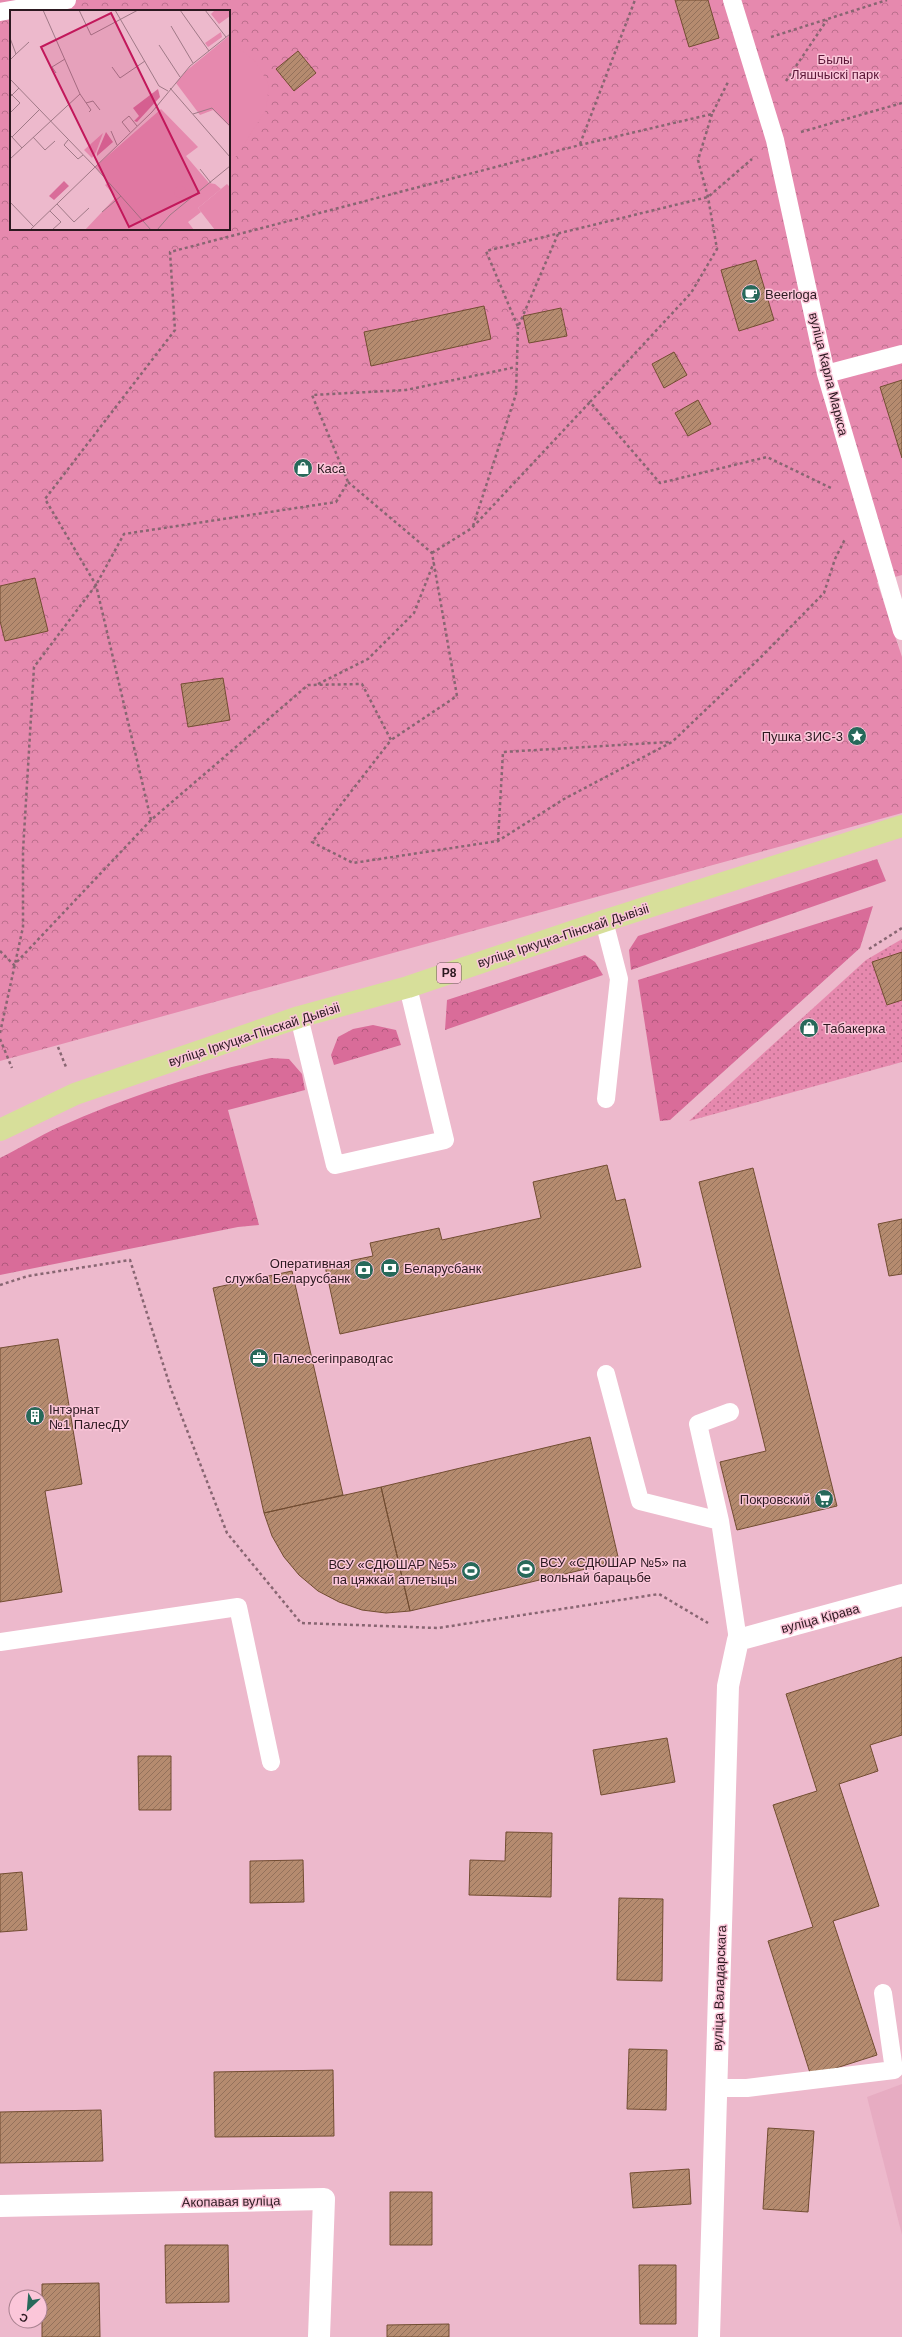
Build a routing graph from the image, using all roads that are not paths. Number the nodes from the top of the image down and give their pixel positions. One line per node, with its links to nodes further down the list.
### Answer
1 (67, 0): 4 (lane)
2 (732, 0): 7 (lane, вуліца Карла Маркса)
3 (10, 10): 5 (lane)
4 (11, 10)
5 (0, 12)
6 (902, 354): 7 (lane)
7 (826, 374): 8 (lane, вуліца Карла Маркса)
8 (902, 631)
9 (902, 826): 10 (main road, вуліца Іркуцка-Пінскай Дывізіі / Р8)
10 (604, 921): 11 (main road, вуліца Іркуцка-Пінскай Дывізіі / Р8); 13 (lane)
11 (408, 987): 12 (main road, вуліца Іркуцка-Пінскай Дывізіі / Р8); 12 (lane)
12 (299, 1017): 14 (main road, вуліца Іркуцка-Пінскай Дывізіі / Р8)
13 (606, 1099)
14 (0, 1130)
15 (606, 1374): 17 (lane)
16 (730, 1412): 17 (lane)
17 (720, 1521): 19 (lane)
18 (902, 1595): 19 (street, вуліца Кірава)
19 (738, 1640): 23 (street, вуліца Валадарскага)
20 (0, 1642): 21 (lane)
21 (271, 1762)
22 (883, 1993): 23 (lane)
23 (716, 2088): 26 (street, вуліца Валадарскага)
24 (0, 2206): 25 (street, Акопавая вуліца)
25 (320, 2337)
26 (709, 2337)

